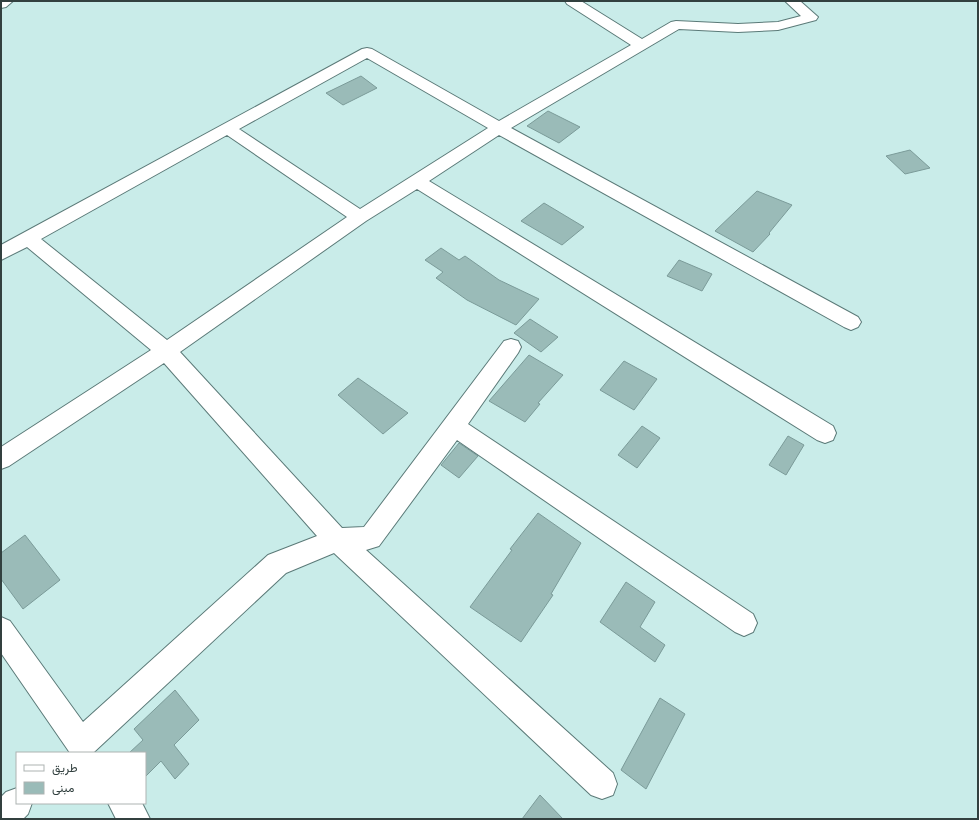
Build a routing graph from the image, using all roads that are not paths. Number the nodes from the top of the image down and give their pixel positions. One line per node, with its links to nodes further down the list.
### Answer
1 (6, 1): 4 (street)
2 (572, 1): 5 (street)
3 (792, 1): 5 (street)
4 (1, 4)
5 (642, 45): 7 (street)
6 (227, 128): 7 (street); 9 (street); 10 (street)
7 (499, 128): 8 (street); 12 (street)
8 (417, 181): 9 (street); 16 (street)
9 (360, 217): 14 (street)
10 (28, 238): 11 (street); 14 (street)
11 (1, 253)
12 (851, 322)
13 (511, 347): 15 (street)
14 (166, 351): 17 (street); 18 (street)
15 (454, 426): 18 (street); 19 (street)
16 (825, 433)
17 (1, 459)
18 (337, 540): 21 (street); 22 (street)
19 (744, 623)
20 (1, 630): 21 (street)
21 (79, 750)
22 (602, 784)
23 (17, 804): 25 (street)
24 (124, 804): 26 (street)
25 (1, 818)
26 (135, 819)

